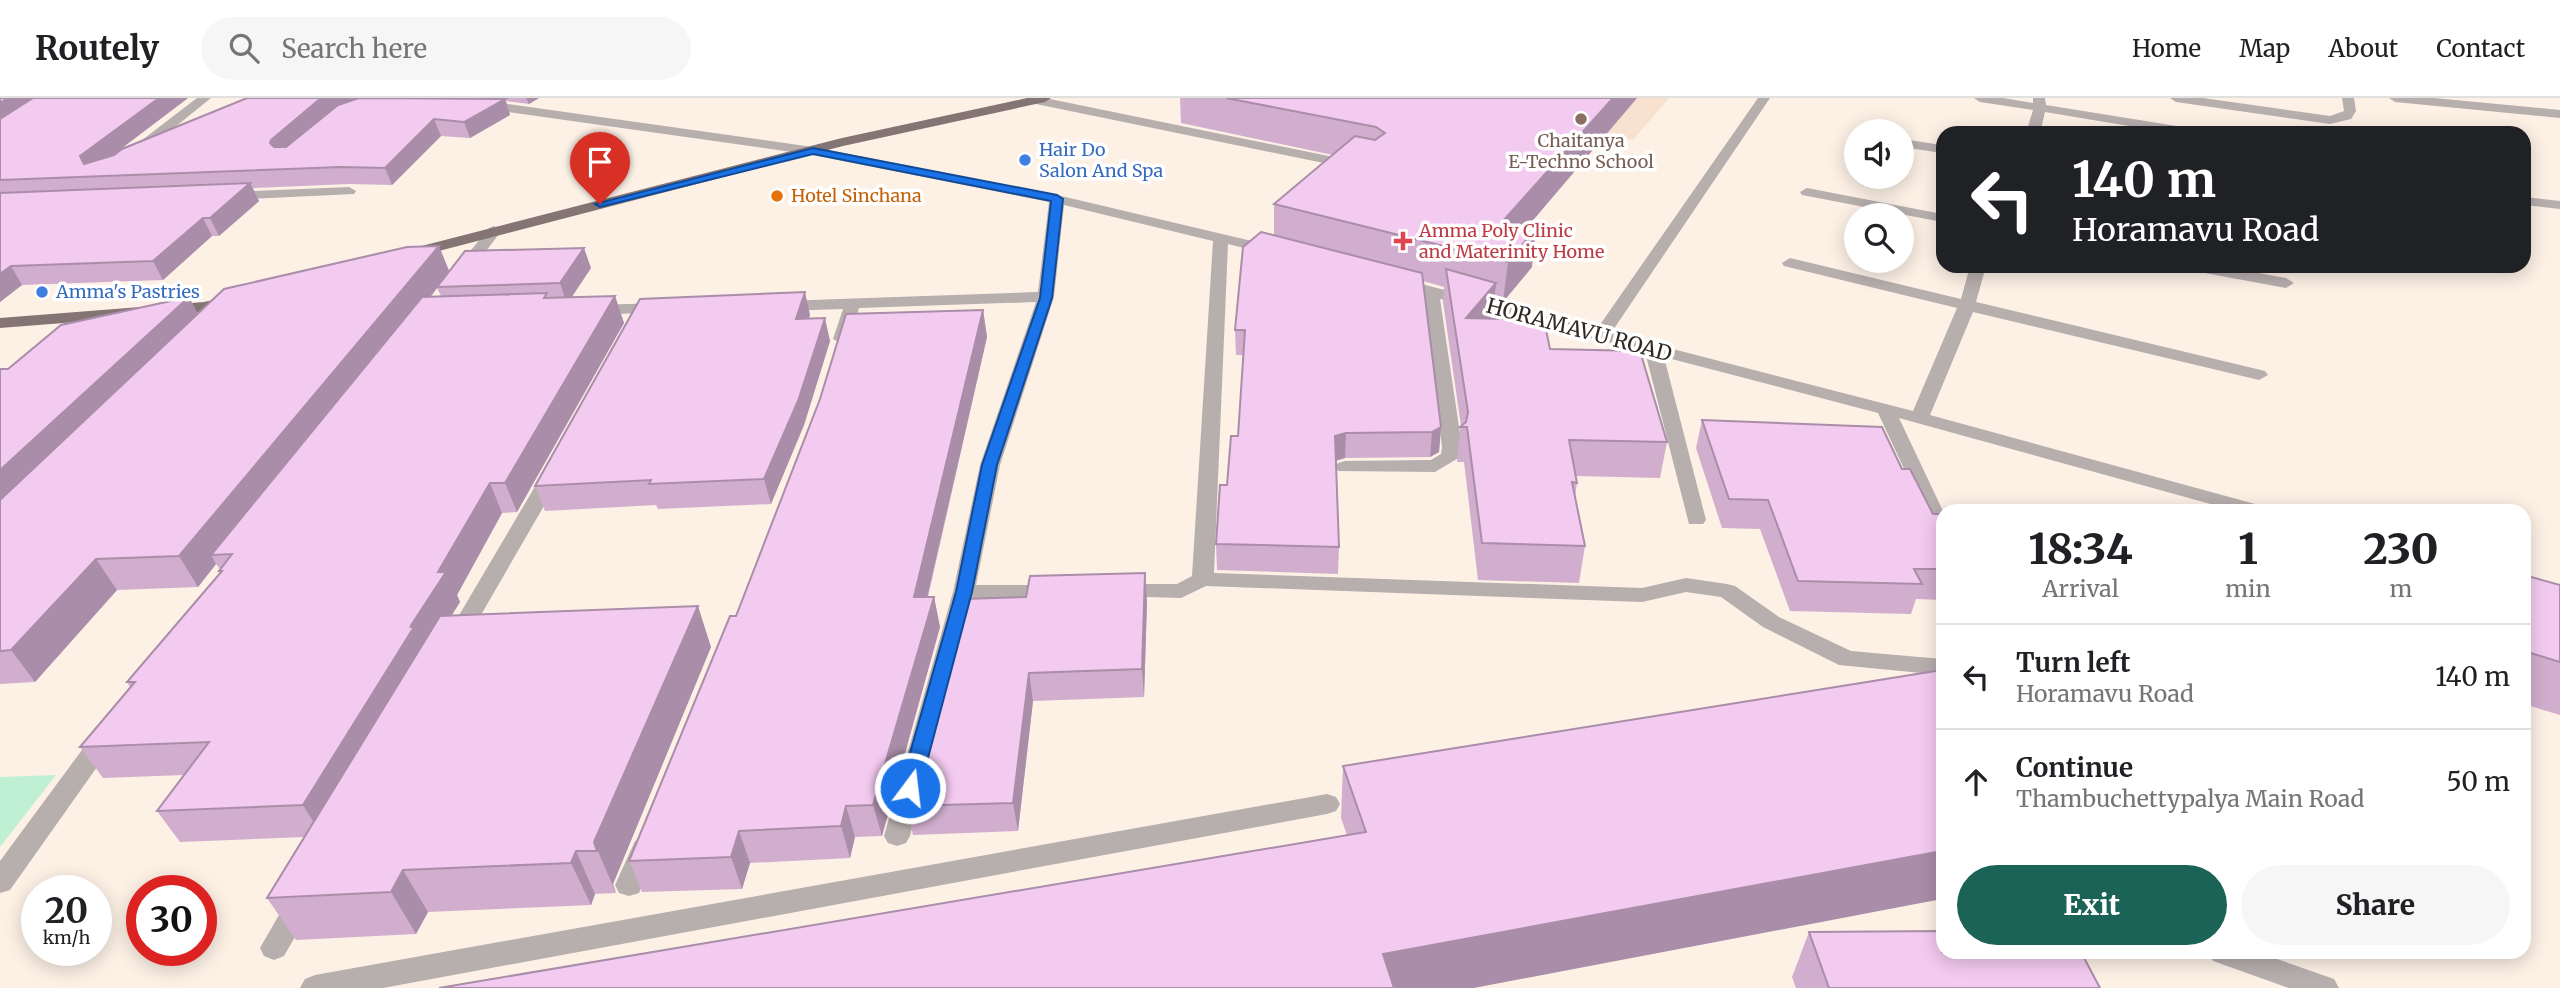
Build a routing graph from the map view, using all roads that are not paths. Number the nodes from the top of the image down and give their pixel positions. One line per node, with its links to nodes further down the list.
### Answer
1 (205, 98): 20 (street)
2 (438, 98): 13 (street)
3 (541, 98): 13 (street)
4 (1106, 98): 12 (street)
5 (1764, 98): 51 (street)
6 (1980, 98): 11 (street)
7 (2176, 98): 8 (street)
8 (2348, 98)
9 (2395, 98): 14 (street)
10 (1041, 99): 12 (street); 19 (main road)
11 (2040, 103): 15 (street); 16 (street)
12 (1072, 107): 21 (street)
13 (516, 110): 19 (street)
14 (2560, 114)
15 (2035, 126)
16 (2159, 126)
17 (1914, 145): 18 (street)
18 (1936, 148)
19 (813, 151): 25 (street); 29 (main road)
20 (126, 159)
21 (1374, 170)
22 (349, 191): 24 (street)
23 (1807, 192): 28 (street)
24 (210, 197)
25 (1057, 199): 30 (street); 40 (street)
26 (2531, 202): 27 (street)
27 (2560, 205)
28 (1936, 217)
29 (494, 231): 32 (main road); 38 (street)
30 (1221, 236): 31 (street); 62 (street)
31 (1287, 254)
32 (388, 259)
33 (1790, 263): 43 (street)
34 (1976, 273): 43 (street)
35 (2232, 273): 37 (street)
36 (1378, 278): 39 (street, HORAMAVU ROAD)
37 (2286, 283)
38 (452, 284)
39 (1431, 292): 51 (street, HORAMAVU ROAD); 58 (street)
40 (1046, 298): 42 (street); 63 (street)
41 (242, 299): 48 (main road); 49 (street)
42 (852, 304): 44 (street); 53 (street)
43 (1967, 305): 54 (street); 56 (street)
44 (768, 306)
45 (684, 308): 46 (street)
46 (642, 309): 47 (street); 50 (street)
47 (575, 311)
48 (4, 326)
49 (213, 327)
50 (629, 333)
51 (1600, 337): 52 (street, HORAMAVU ROAD)
52 (1653, 350): 55 (street, HORAMAVU ROAD); 60 (street)
53 (834, 365)
54 (2259, 375)
55 (1885, 409): 56 (street, HORAMAVU ROAD); 61 (street)
56 (1919, 418): 59 (street, HORAMAVU ROAD)
57 (564, 453): 66 (street)
58 (1345, 467)
59 (2233, 504)
60 (1696, 520)
61 (1936, 520)
62 (1202, 579): 65 (street); 67 (street)
63 (964, 592): 64 (street); 71 (street)
64 (1073, 592)
65 (1100, 592)
66 (447, 654)
67 (1936, 666)
68 (118, 718): 73 (street)
69 (1327, 804): 77 (street)
70 (650, 834): 74 (street)
71 (897, 836)
72 (315, 877): 75 (street)
73 (0, 882)
74 (629, 886)
75 (274, 948)
76 (2243, 959): 78 (street)
77 (315, 988)
78 (2324, 988)

